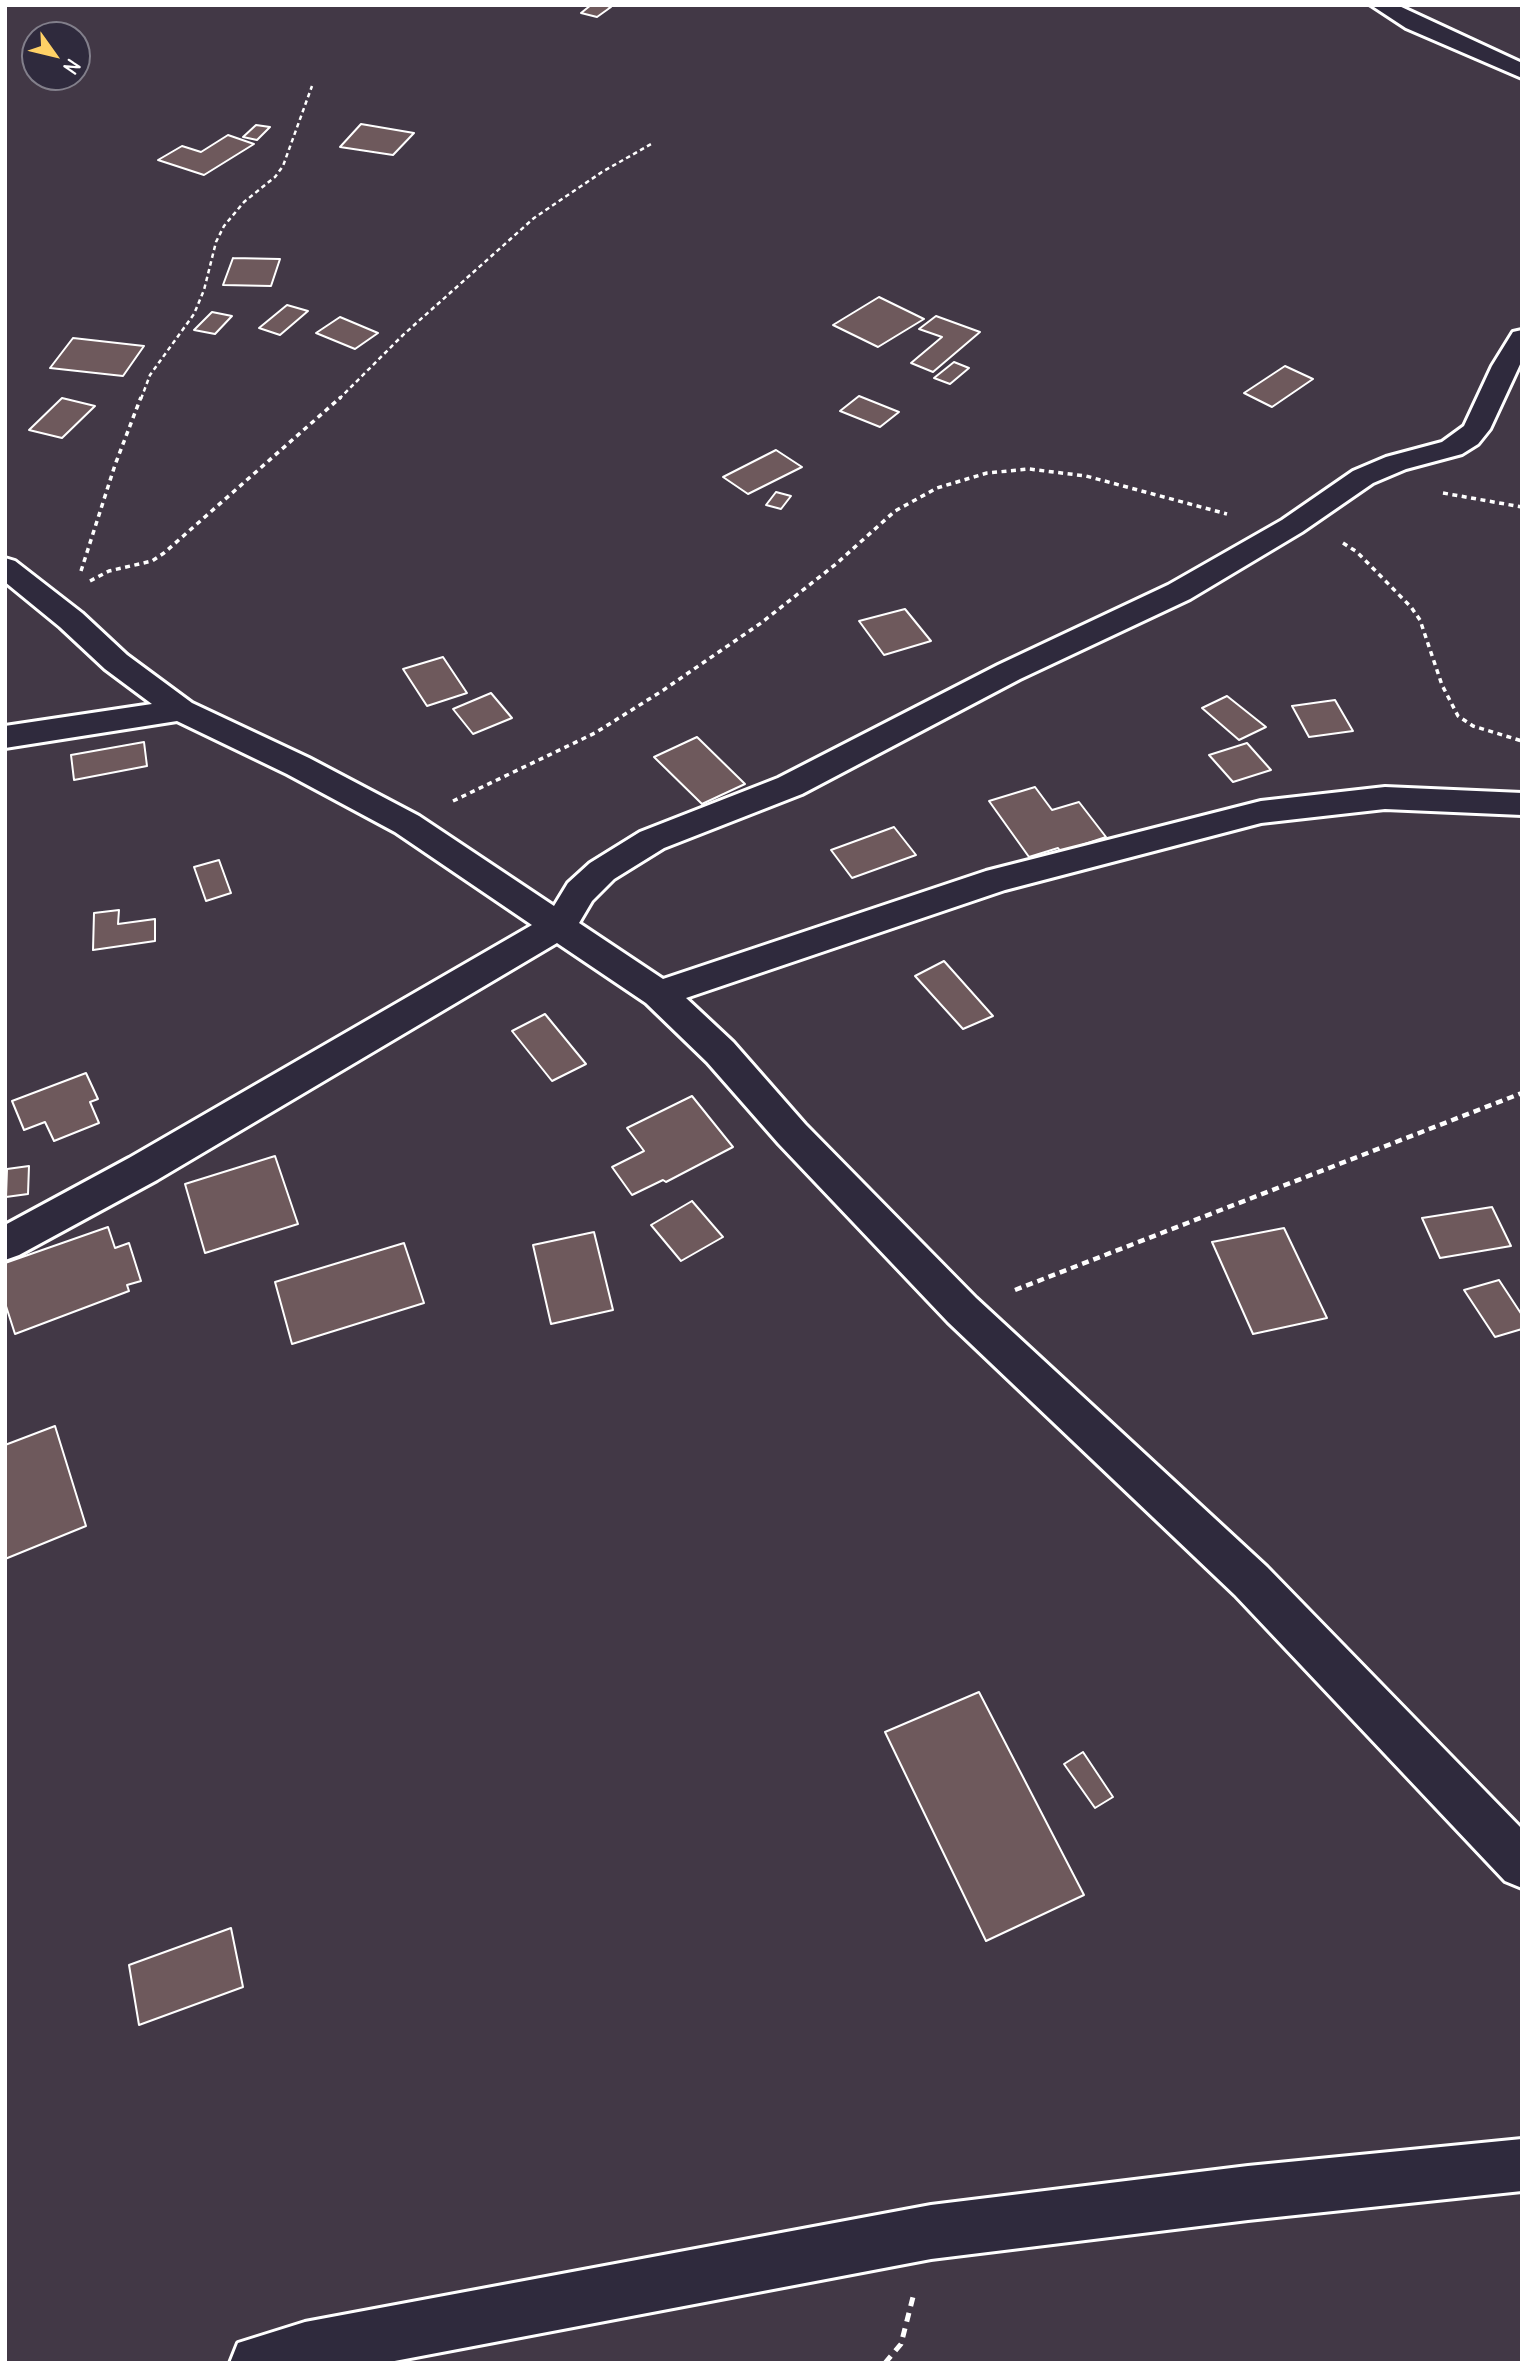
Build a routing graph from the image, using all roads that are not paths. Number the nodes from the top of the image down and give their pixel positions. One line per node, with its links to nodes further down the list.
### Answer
1 (1381, 5): 2 (street)
2 (1522, 71)
3 (1522, 338): 8 (street)
4 (5, 568): 5 (street)
5 (181, 710): 6 (street); 8 (street)
6 (5, 737)
7 (1522, 804): 9 (street)
8 (559, 925): 9 (street); 10 (street)
9 (659, 994): 11 (street)
10 (5, 1244)
11 (1522, 1864)
12 (1522, 2165): 13 (street)
13 (258, 2363)

